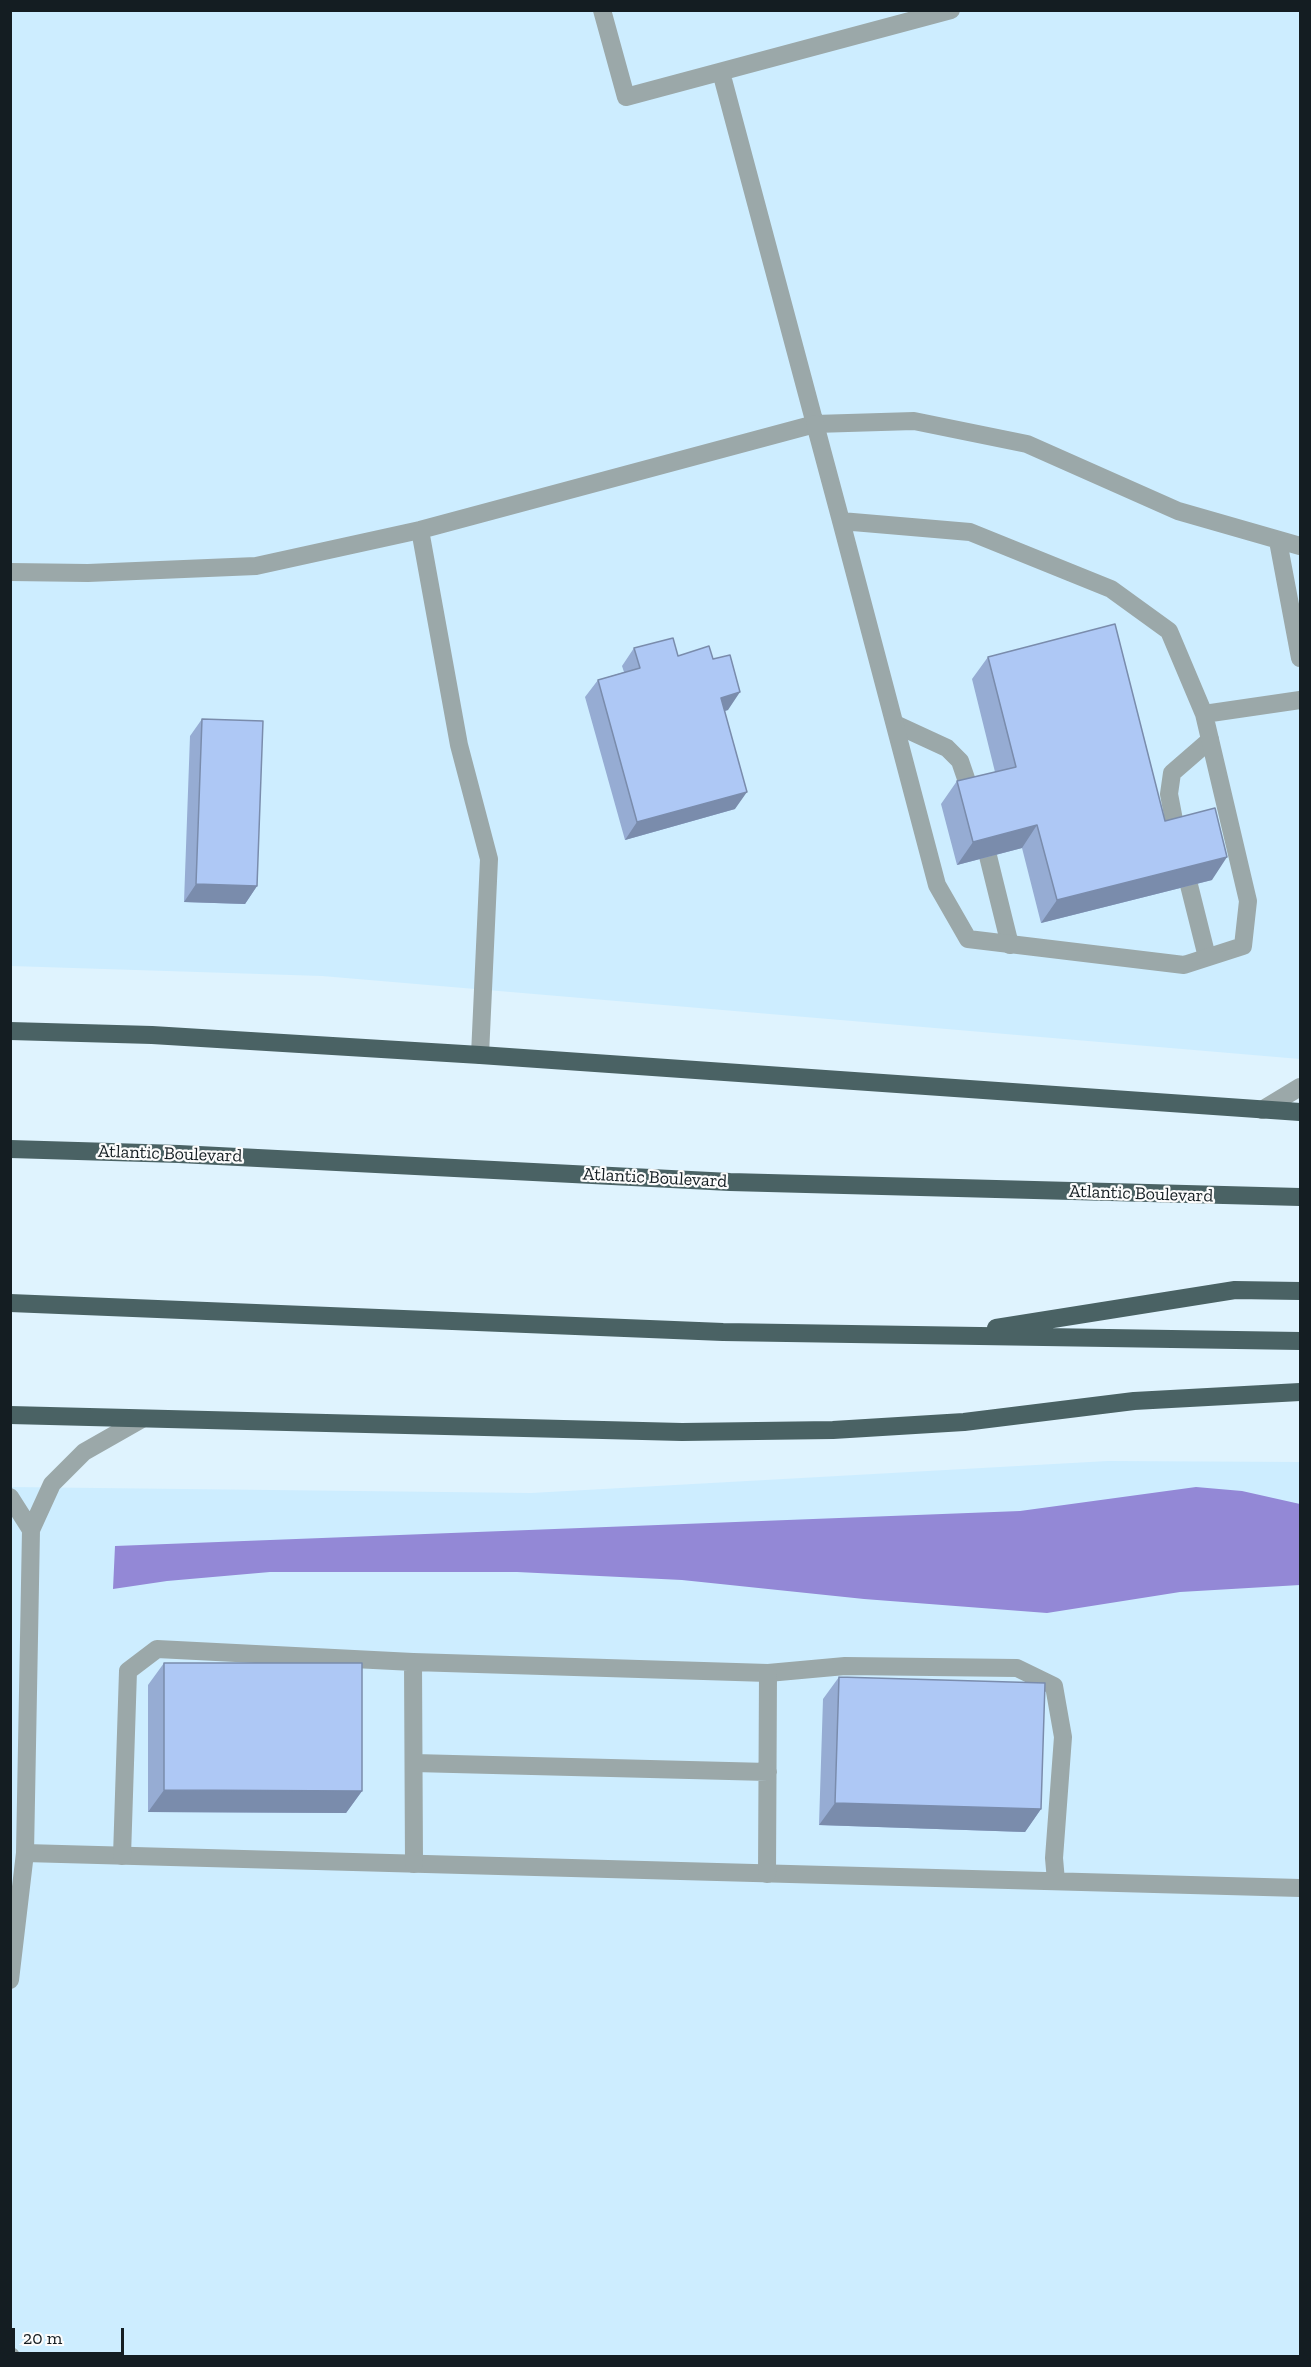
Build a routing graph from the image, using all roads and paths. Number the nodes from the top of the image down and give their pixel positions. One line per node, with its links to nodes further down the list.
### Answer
1 (602, 10): 3 (street)
2 (951, 10): 3 (street)
3 (721, 72): 4 (street)
4 (815, 424): 5 (street); 6 (street); 7 (street)
5 (841, 521): 12 (street); 13 (street)
6 (420, 530): 9 (street); 22 (street)
7 (1278, 541): 8 (street); 10 (street)
8 (1300, 546)
9 (10, 572)
10 (1300, 658)
11 (1300, 700): 12 (street)
12 (1204, 714): 14 (street)
13 (895, 724): 15 (street); 19 (street)
14 (1210, 740): 16 (street); 20 (street)
15 (972, 796)
16 (1177, 836)
17 (988, 856): 19 (street)
18 (1190, 885): 20 (street)
19 (1010, 945): 20 (street)
20 (1207, 957)
21 (10, 1031): 22 (highway)
22 (480, 1055): 24 (highway)
23 (1300, 1088): 24 (street)
24 (1262, 1110): 25 (highway)
25 (1300, 1112)
26 (10, 1149): 27 (highway, Atlantic Boulevard)
27 (1300, 1197)
28 (1300, 1291): 30 (highway)
29 (10, 1304): 30 (highway)
30 (947, 1336): 31 (highway)
31 (1300, 1341)
32 (1300, 1392): 34 (highway)
33 (10, 1415): 34 (highway)
34 (142, 1419): 36 (street)
35 (10, 1497): 36 (street)
36 (31, 1530): 39 (street)
37 (414, 1662): 38 (street); 40 (street); 44 (street)
38 (768, 1673): 41 (street); 48 (street)
39 (19, 1727): 42 (street)
40 (414, 1763): 41 (street); 45 (street)
41 (768, 1772): 46 (street)
42 (18, 1803): 43 (street)
43 (25, 1853): 44 (street); 47 (street)
44 (122, 1856): 45 (street)
45 (414, 1864): 46 (street)
46 (767, 1874): 48 (street)
47 (16, 1875): 50 (street)
48 (1056, 1881): 49 (street)
49 (1300, 1888)
50 (10, 1980)

